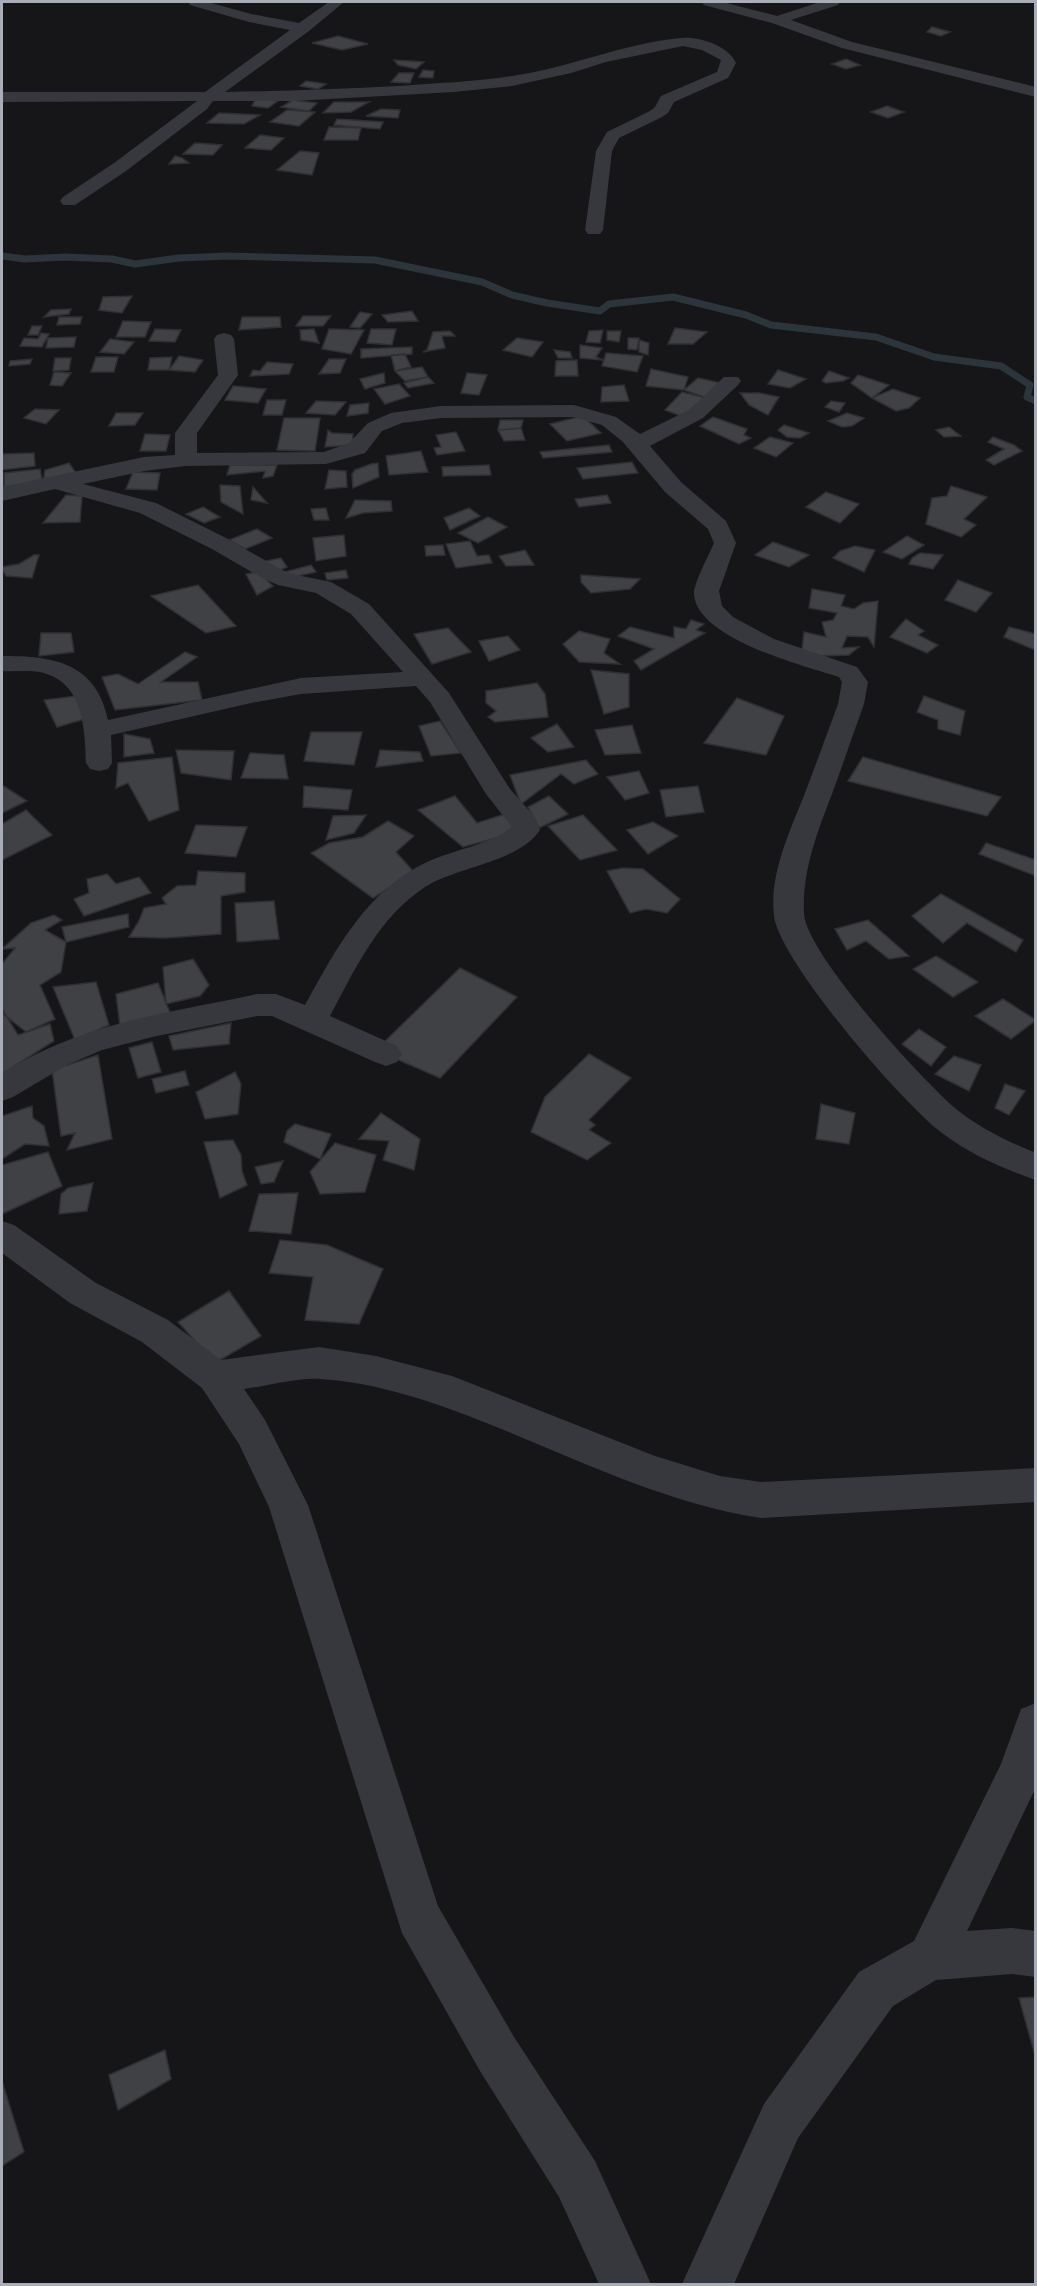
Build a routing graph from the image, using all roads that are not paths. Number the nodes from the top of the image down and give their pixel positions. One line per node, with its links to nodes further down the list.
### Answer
1 (195, 2): 6 (street)
2 (337, 2): 6 (street)
3 (709, 2): 5 (street)
4 (833, 2): 5 (street)
5 (777, 20): 7 (street)
6 (304, 28): 8 (street)
7 (1035, 92)
8 (209, 96): 9 (street); 10 (street); 11 (street)
9 (2, 97)
10 (69, 201)
11 (594, 230)
12 (224, 339): 15 (street)
13 (731, 381): 14 (street)
14 (636, 444): 15 (street); 25 (street)
15 (186, 460): 16 (street)
16 (56, 484): 17 (street); 19 (street)
17 (2, 494)
18 (2, 664): 20 (street)
19 (422, 678): 20 (street); 22 (street)
20 (99, 730): 21 (street)
21 (99, 763)
22 (312, 1020): 23 (street); 24 (street)
23 (386, 1054)
24 (2, 1089)
25 (1035, 1167)
26 (2, 1235): 27 (street)
27 (215, 1377): 28 (street); 32 (street)
28 (1035, 1485)
29 (1035, 1724): 31 (street)
30 (1035, 1954): 31 (street)
31 (930, 1957): 33 (street)
32 (625, 2284)
33 (708, 2284)

